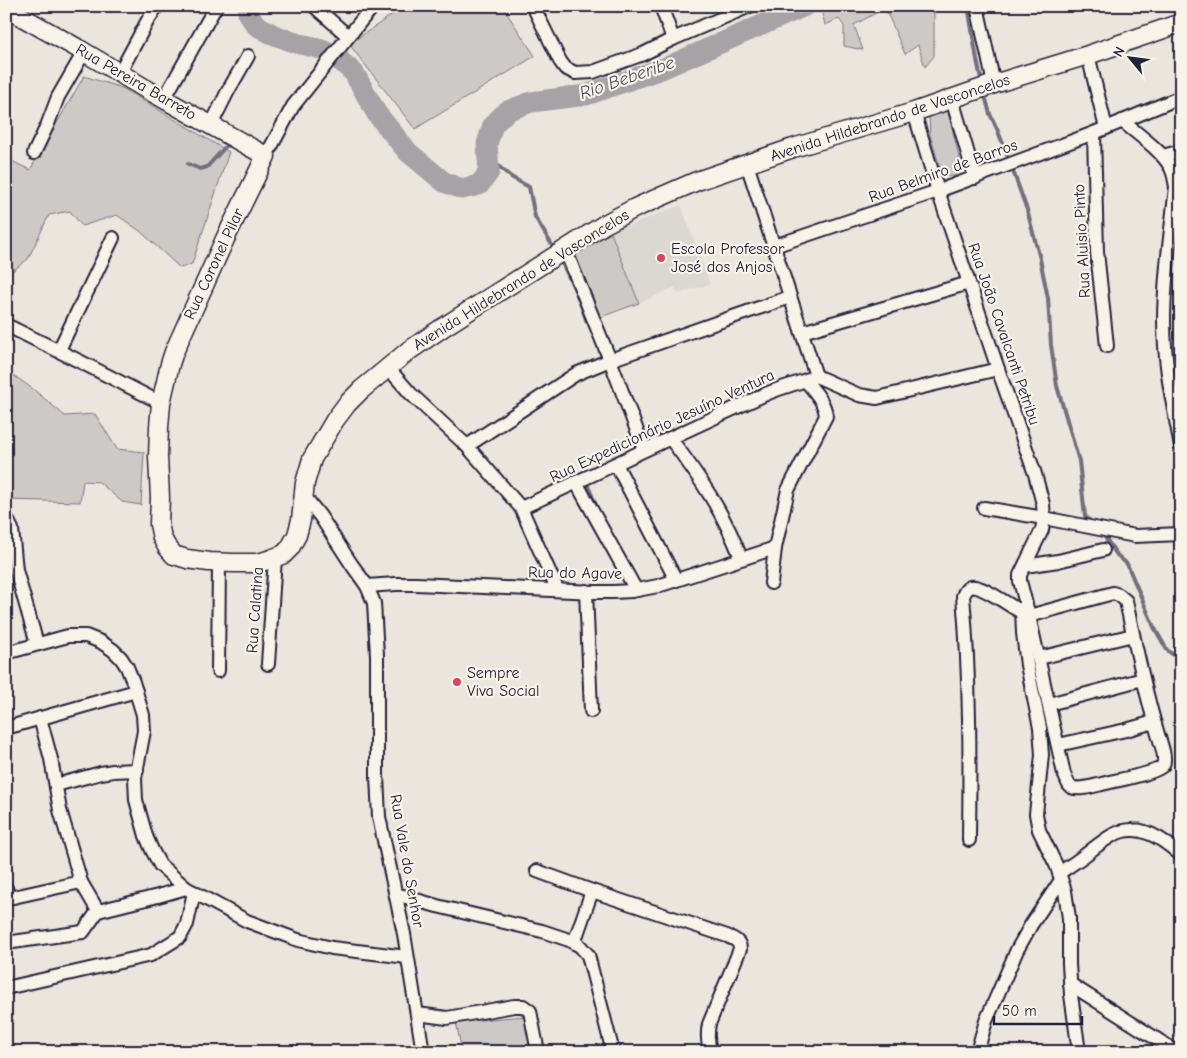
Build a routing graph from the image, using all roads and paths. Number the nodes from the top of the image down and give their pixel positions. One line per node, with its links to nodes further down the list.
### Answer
1 (157, 6): 16 (street)
2 (216, 6): 20 (street)
3 (314, 6): 11 (street)
4 (374, 6): 11 (street, Rua Coronel Pilar)
5 (533, 6): 12 (street)
6 (661, 6): 12 (street)
7 (750, 6): 12 (street)
8 (977, 6): 17 (street)
9 (6, 8): 13 (street, Rua Pereira Barreto)
10 (1181, 23): 14 (street, Avenida Hildebrando de Vasconcelos)
11 (348, 36): 28 (street, Rua Coronel Pilar)
12 (673, 39)
13 (84, 52): 16 (street, Rua Pereira Barreto); 27 (street)
14 (1088, 55): 17 (street, Avenida Hildebrando de Vasconcelos); 24 (street)
15 (248, 56): 23 (street)
16 (119, 74): 20 (street, Rua Pereira Barreto)
17 (988, 86): 19 (street, Avenida Hildebrando de Vasconcelos)
18 (1181, 98): 22 (street, Rua Belmiro de Barros)
19 (952, 99): 21 (street, Avenida Hildebrando de Vasconcelos); 31 (street)
20 (164, 100): 23 (street, Rua Pereira Barreto)
21 (914, 112): 30 (street, Avenida Hildebrando de Vasconcelos); 32 (street, Rua João Cavalcanti Petribu)
22 (1122, 121): 24 (street, Rua Belmiro de Barros); 29 (street)
23 (211, 125): 28 (street, Rua Pereira Barreto)
24 (1106, 128): 25 (street, Rua Belmiro de Barros)
25 (1094, 133): 31 (street, Rua Belmiro de Barros); 40 (street, Rua Aluisio Pinto)
26 (1181, 152): 29 (street)
27 (34, 153)
28 (266, 156): 46 (street, Rua Coronel Pilar)
29 (1163, 156): 49 (street)
30 (747, 164): 34 (street); 35 (street, Avenida Hildebrando de Vasconcelos)
31 (975, 178): 32 (street, Rua Belmiro de Barros)
32 (938, 191): 34 (street, Rua Belmiro de Barros); 36 (street, Rua João Cavalcanti Petribu)
33 (113, 238): 41 (street)
34 (774, 246): 37 (street)
35 (560, 253): 42 (street); 43 (street, Avenida Hildebrando de Vasconcelos)
36 (969, 283): 39 (street); 44 (street, Rua João Cavalcanti Petribu)
37 (790, 297): 39 (street); 42 (street)
38 (6, 325): 41 (street)
39 (802, 332): 45 (street)
40 (1107, 346)
41 (59, 350): 46 (street)
42 (610, 360): 48 (street); 50 (street)
43 (388, 368): 48 (street); 53 (street, Avenida Hildebrando de Vasconcelos)
44 (998, 369): 45 (street); 57 (street, Rua João Cavalcanti Petribu)
45 (811, 378): 47 (street, Rua Expedicionário Jesuíno Ventura); 59 (street)
46 (161, 403): 63 (street, Rua Coronel Pilar)
47 (670, 438): 50 (street, Rua Expedicionário Jesuíno Ventura); 62 (street)
48 (467, 446): 54 (street)
49 (1181, 446)
50 (644, 449): 51 (street, Rua Expedicionário Jesuíno Ventura)
51 (616, 464): 52 (street, Rua Expedicionário Jesuíno Ventura); 66 (street)
52 (576, 482): 54 (street, Rua Expedicionário Jesuíno Ventura); 70 (street)
53 (304, 496): 61 (street, Avenida Hildebrando de Vasconcelos); 68 (street, Rua Vale do Senhor)
54 (521, 508): 69 (street)
55 (984, 508): 57 (street)
56 (6, 517): 65 (street)
57 (1044, 518): 58 (street); 64 (street, Rua João Cavalcanti Petribu)
58 (1181, 534)
59 (775, 548): 62 (street, Rua do Agave); 67 (street)
60 (1103, 550): 64 (street)
61 (280, 556): 63 (street); 77 (street, Rua Calatina)
62 (741, 558): 66 (street, Rua do Agave)
63 (219, 563): 78 (street)
64 (1025, 566): 72 (street, Rua João Cavalcanti Petribu)
65 (11, 572): 74 (street)
66 (676, 580): 70 (street, Rua do Agave)
67 (771, 583)
68 (367, 586): 69 (street, Rua do Agave); 97 (street, Rua Vale do Senhor)
69 (557, 590): 71 (street, Rua do Agave)
70 (636, 590): 71 (street, Rua do Agave)
71 (586, 591): 82 (street)
72 (1025, 614): 73 (street, Rua João Cavalcanti Petribu); 76 (street, Rua João Cavalcanti Petribu); 89 (street); 92 (street)
73 (1133, 635): 76 (street); 79 (street, Rua João Cavalcanti Petribu)
74 (37, 644): 75 (street); 80 (street)
75 (6, 653)
76 (1039, 658): 81 (street, Rua João Cavalcanti Petribu)
77 (268, 664)
78 (218, 671)
79 (1143, 679): 81 (street); 84 (street, Rua João Cavalcanti Petribu)
80 (136, 691): 83 (street); 87 (street)
81 (1049, 704): 86 (street, Rua João Cavalcanti Petribu)
82 (591, 711)
83 (40, 718): 85 (street); 88 (street)
84 (1154, 722): 86 (street); 86 (street, Rua João Cavalcanti Petribu)
85 (6, 728)
86 (1058, 745)
87 (137, 770): 88 (street); 95 (street)
88 (56, 785): 93 (street)
89 (968, 840)
90 (1181, 855): 92 (street)
91 (537, 871): 96 (street)
92 (1060, 877): 102 (street); 109 (street)
93 (81, 882): 94 (street); 98 (street)
94 (6, 888)
95 (190, 890): 98 (street); 101 (street); 103 (street)
96 (592, 891): 100 (street); 108 (street)
97 (396, 894): 100 (street); 101 (street, Rua Vale do Senhor)
98 (98, 912): 99 (street)
99 (6, 943)
100 (577, 944): 107 (street)
101 (407, 957): 104 (street, Rua Vale do Senhor)
102 (1070, 984): 110 (street); 111 (street)
103 (6, 988)
104 (417, 1014): 105 (street, Rua Vale do Senhor); 106 (street)
105 (423, 1052)
106 (538, 1052)
107 (613, 1052)
108 (711, 1052)
109 (977, 1052)
110 (1079, 1052)
111 (1177, 1052)

